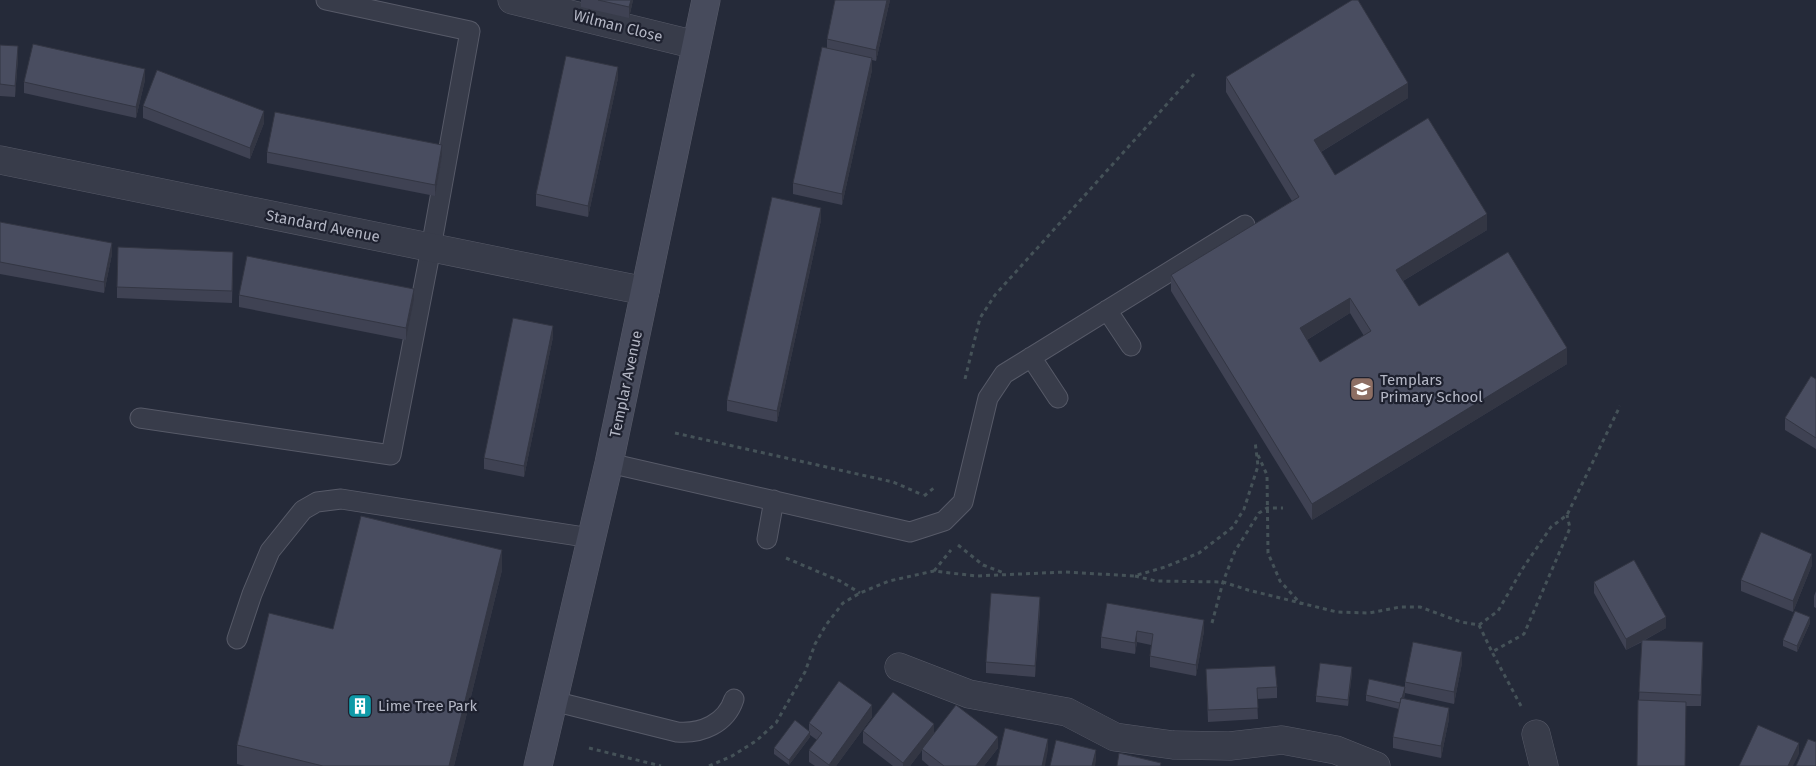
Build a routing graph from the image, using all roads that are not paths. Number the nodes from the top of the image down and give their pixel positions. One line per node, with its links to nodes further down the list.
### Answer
1 (326, 0): 7 (lane)
2 (512, 0): 4 (street, Wilman Close)
3 (706, 0): 4 (street, Templar Avenue)
4 (696, 45): 8 (street, Templar Avenue)
5 (0, 160): 7 (street, Standard Avenue)
6 (1245, 225): 9 (lane)
7 (431, 248): 8 (street, Standard Avenue); 13 (lane)
8 (646, 291): 14 (street, Templar Avenue)
9 (1107, 310): 10 (lane); 11 (lane)
10 (1131, 346)
11 (1031, 358): 12 (lane); 15 (lane)
12 (1058, 398)
13 (140, 418)
14 (609, 463): 15 (lane); 16 (street, Templar Avenue)
15 (774, 500): 17 (lane)
16 (591, 538): 18 (lane); 21 (street, Templar Avenue)
17 (767, 539)
18 (237, 639)
19 (899, 667): 24 (street)
20 (734, 699): 21 (lane)
21 (553, 702): 23 (street, Templar Avenue)
22 (1536, 734): 25 (street)
23 (538, 766)
24 (1376, 766)
25 (1544, 766)

